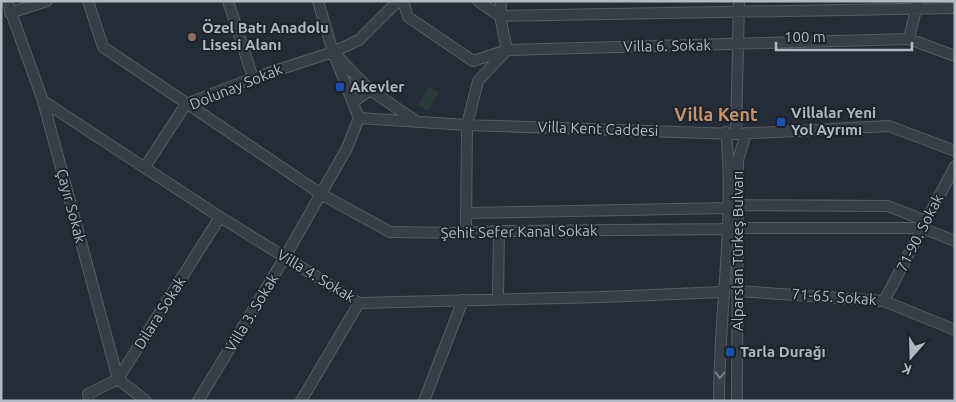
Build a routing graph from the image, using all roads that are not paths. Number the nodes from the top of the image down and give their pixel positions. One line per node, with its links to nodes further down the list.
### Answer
1 (7, 1): 14 (street, Çayır Sokak)
2 (47, 1): 14 (street)
3 (88, 1): 26 (street, Şehit Sefer Kanal Sokak)
4 (228, 1): 21 (street)
5 (318, 1): 19 (street, Villa Kent Caddesi)
6 (398, 1): 19 (street, Dolunay Sokak)
7 (403, 1): 18 (street, Villa 6. Sokak)
8 (478, 1): 15 (street)
9 (501, 1): 15 (street)
10 (739, 1): 13 (street)
11 (917, 5): 12 (street); 13 (street); 16 (street)
12 (955, 8)
13 (739, 12): 15 (street); 17 (street)
14 (10, 13): 23 (street, Çayır Sokak)
15 (500, 16): 18 (street)
16 (910, 39): 17 (street, Villa 6. Sokak); 20 (street, Villa 6. Sokak)
17 (738, 44): 18 (street, Villa 6. Sokak); 31 (street)
18 (507, 50): 30 (street)
19 (333, 52): 21 (street, Dolunay Sokak); 22 (street, Villa Kent Caddesi); 25 (street, Villa Kent Caddesi)
20 (955, 56)
21 (253, 78): 26 (street, Dolunay Sokak)
22 (370, 90): 24 (street, Villa Kent Caddesi); 25 (street)
23 (43, 101): 34 (street, Villa 4. Sokak); 54 (street, Çayır Sokak)
24 (384, 101): 28 (street); 29 (street, Villa Kent Caddesi)
25 (353, 102): 27 (street, Villa Kent Caddesi)
26 (186, 104): 34 (street, Dolunay Sokak); 35 (street, Şehit Sefer Kanal Sokak)
27 (359, 118): 28 (street, Villa Kent Caddesi); 35 (street, Villa 3. Sokak)
28 (380, 120): 29 (street, Villa Kent Caddesi)
29 (416, 122): 30 (street, Villa Kent Caddesi)
30 (467, 125): 31 (street, Villa Kent Caddesi); 38 (street)
31 (736, 133): 32 (street, Villa Kent Caddesi); 36 (street, Alparslan Türkeş Bulvarı); 37 (street, Alparslan Türkeş Bulvarı)
32 (955, 151)
33 (955, 166): 40 (street, 71-90. Sokak)
34 (146, 168): 39 (street, Villa 4. Sokak)
35 (321, 194): 44 (street, Şehit Sefer Kanal Sokak); 46 (street, Villa 3. Sokak)
36 (738, 204): 40 (street); 42 (street, Alparslan Türkeş Bulvarı)
37 (728, 208): 38 (street, Şehit Sefer Kanal Sokak); 41 (street, Alparslan Türkeş Bulvarı)
38 (466, 213): 44 (street)
39 (220, 217): 46 (street, Villa 4. Sokak); 54 (street, Dilara Sokak)
40 (924, 225): 42 (street); 45 (street); 51 (street, 71-90. Sokak)
41 (727, 228): 43 (street, Şehit Sefer Kanal Sokak); 48 (street, Alparslan Türkeş Bulvarı)
42 (739, 228): 47 (street, Alparslan Türkeş Bulvarı)
43 (499, 231): 44 (street, Şehit Sefer Kanal Sokak); 49 (street)
44 (466, 233)
45 (955, 241)
46 (286, 257): 52 (street, Villa 4. Sokak); 57 (street, Villa 3. Sokak)
47 (738, 291): 51 (street, 71-65. Sokak); 61 (street, Alparslan Türkeş Bulvarı)
48 (723, 292): 49 (street, Villa 4. Sokak); 60 (street, Alparslan Türkeş Bulvarı, one-way to 60)
49 (498, 299): 50 (street, Villa 4. Sokak)
50 (463, 300): 52 (street, Villa 4. Sokak); 59 (street)
51 (884, 301): 53 (street, 71-65. Sokak)
52 (359, 303): 58 (street)
53 (955, 330)
54 (118, 379): 55 (street); 56 (street)
55 (88, 398)
56 (146, 401)
57 (198, 401)
58 (301, 401)
59 (424, 401)
60 (719, 401)
61 (737, 401)

